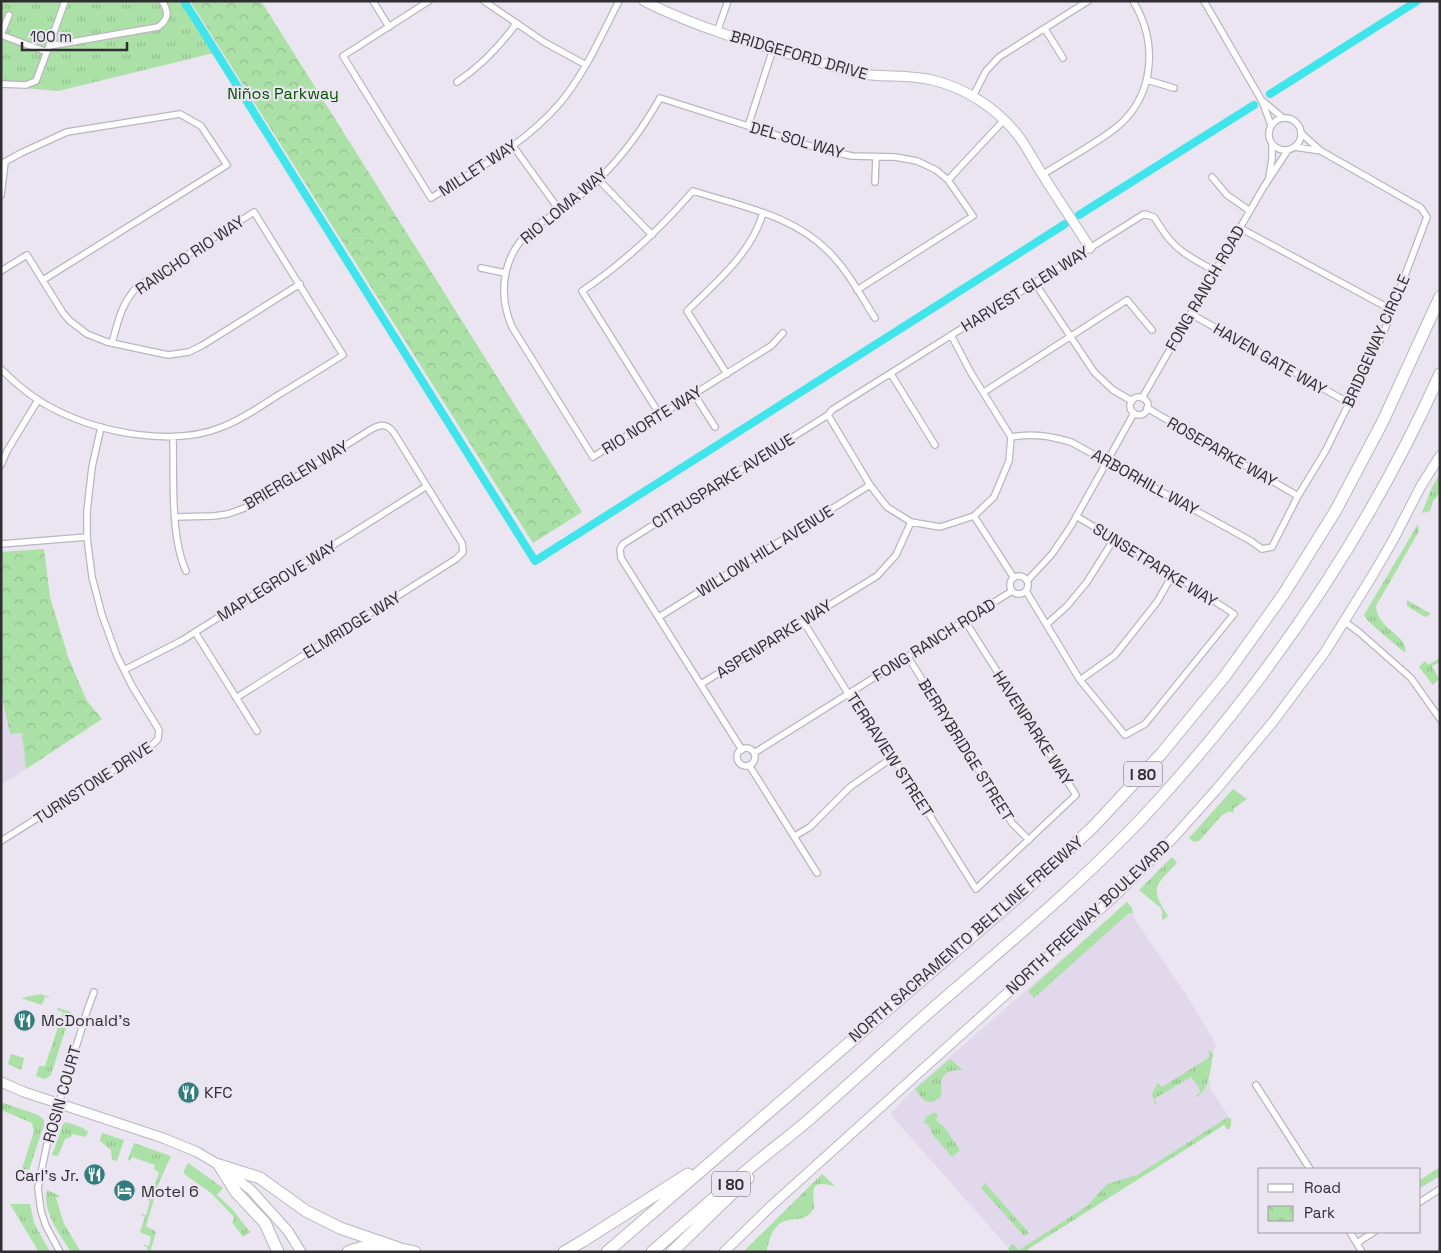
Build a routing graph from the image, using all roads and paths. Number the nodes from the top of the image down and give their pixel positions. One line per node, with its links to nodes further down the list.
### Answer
1 (162, 1): 18 (street)
2 (373, 1): 14 (street)
3 (429, 1): 14 (street)
4 (484, 1): 13 (street)
5 (619, 1): 21 (street, MILLET WAY)
6 (644, 1): 16 (street, BRIDGEFORD DRIVE)
7 (728, 1): 16 (street)
8 (1088, 1): 15 (street)
9 (1133, 1): 22 (street)
10 (1204, 1): 28 (street)
11 (63, 2): 18 (street)
12 (9, 15): 17 (street)
13 (516, 24): 21 (street); 23 (street)
14 (389, 27): 35 (street, MILLET WAY)
15 (1044, 29): 20 (street); 26 (street)
16 (717, 32): 19 (street, BRIDGEFORD DRIVE)
17 (1, 35): 18 (street)
18 (48, 49): 24 (street)
19 (773, 49): 26 (street, BRIDGEFORD DRIVE); 32 (street)
20 (1063, 58)
21 (586, 65): 35 (street, MILLET WAY)
22 (1147, 80): 25 (street); 41 (street)
23 (457, 82)
24 (1, 84)
25 (1174, 88)
26 (973, 96): 30 (street, BRIDGEFORD DRIVE)
27 (660, 98): 32 (street, DEL SOL WAY); 44 (street, RIO LOMA WAY)
28 (1262, 101): 29 (street); 31 (street)
29 (1283, 118): 31 (street); 33 (street)
30 (1004, 120): 41 (street, BRIDGEFORD DRIVE); 45 (street)
31 (1271, 125): 34 (street)
32 (748, 126): 39 (street, DEL SOL WAY)
33 (1302, 134): 36 (street); 38 (street, BRIDGEWAY CIRCLE)
34 (1272, 145): 37 (street); 43 (street, FONG RANCH ROAD)
35 (514, 146): 48 (street)
36 (1295, 147): 37 (street); 38 (street, BRIDGEWAY CIRCLE)
37 (1288, 150): 43 (street, FONG RANCH ROAD)
38 (1321, 151): 63 (street, BRIDGEWAY CIRCLE)
39 (876, 157): 45 (street, DEL SOL WAY); 46 (street)
40 (3, 163): 47 (street); 58 (street)
41 (1042, 175): 53 (street, BRIDGEFORD DRIVE)
42 (1212, 177): 49 (street)
43 (1268, 179): 49 (street, FONG RANCH ROAD)
44 (598, 180): 48 (street, RIO LOMA WAY); 52 (street)
45 (948, 180): 61 (street, DEL SOL WAY)
46 (875, 182)
47 (1, 195)
48 (560, 211): 57 (street, RIO LOMA WAY)
49 (1250, 211): 51 (street, FONG RANCH ROAD)
50 (763, 213): 52 (street); 61 (street); 72 (street)
51 (1240, 228): 56 (street, FONG RANCH ROAD); 63 (street)
52 (652, 235): 83 (street)
53 (1090, 248): 56 (street, HARVEST GLEN WAY); 59 (street, HARVEST GLEN WAY)
54 (481, 268): 57 (street)
55 (1, 271): 58 (street)
56 (1216, 271): 64 (street, FONG RANCH ROAD)
57 (505, 273): 83 (street, RIO NORTE WAY)
58 (43, 280): 70 (street)
59 (1035, 283): 68 (street); 69 (street, HARVEST GLEN WAY)
60 (300, 284): 70 (street); 70 (street, RANCHO RIO WAY); 88 (street, RANCHO RIO WAY)
61 (857, 290): 65 (street)
62 (1440, 297): 138 (highway, NORTH SACRAMENTO BELTLINE FREEWAY / I 80)
63 (1392, 310): 80 (street, BRIDGEWAY CIRCLE)
64 (1191, 314): 77 (street, FONG RANCH ROAD); 80 (street, HAVEN GATE WAY)
65 (875, 318)
66 (1152, 330): 68 (street)
67 (783, 333): 72 (street, RIO NORTE WAY)
68 (1070, 335): 75 (street); 79 (street)
69 (952, 336): 73 (street, HARVEST GLEN WAY); 75 (street)
70 (112, 344)
71 (1, 369): 78 (street)
72 (726, 374): 76 (street, RIO NORTE WAY)
73 (891, 374): 84 (street, HARVEST GLEN WAY); 89 (street)
74 (1440, 374): 137 (highway, NORTH SACRAMENTO BELTLINE FREEWAY / I 80)
75 (984, 392): 87 (street)
76 (694, 394): 83 (street, RIO NORTE WAY); 86 (street)
77 (1142, 398): 79 (street); 81 (street)
78 (38, 400): 85 (street); 92 (street)
79 (1132, 401): 82 (street)
80 (1349, 403): 95 (street, BRIDGEWAY CIRCLE)
81 (1147, 408): 82 (street); 95 (street, ROSEPARKE WAY)
82 (1134, 413): 91 (street)
83 (660, 415)
84 (828, 416): 93 (street); 110 (street, CITRUSPARKE AVENUE)
85 (101, 427): 88 (street); 100 (street, TURNSTONE DRIVE)
86 (715, 427)
87 (1011, 436): 91 (street, ARBORHILL WAY); 96 (street)
88 (172, 438): 98 (street)
89 (935, 445)
90 (1440, 456): 113 (street, NORTH FREEWAY BOULEVARD)
91 (1107, 461): 97 (street); 103 (street, ARBORHILL WAY)
92 (1, 466)
93 (870, 485): 99 (street); 110 (street, WILLOW HILL AVENUE)
94 (427, 486): 98 (street, BRIERGLEN WAY); 115 (street, MAPLEGROVE WAY); 121 (street, ELMRIDGE WAY)
95 (1298, 496): 103 (street, BRIDGEWAY CIRCLE)
96 (974, 516): 99 (street); 106 (street)
97 (1076, 516): 101 (street, SUNSETPARKE WAY); 107 (street)
98 (175, 517): 104 (street)
99 (911, 522): 111 (street, ASPENPARKE WAY)
100 (87, 537): 102 (street); 117 (street, TURNSTONE DRIVE)
101 (1114, 538): 105 (street, SUNSETPARKE WAY); 114 (street)
102 (1, 544)
103 (1272, 547)
104 (186, 571)
105 (1173, 574): 118 (street); 118 (street, SUNSETPARKE WAY)
106 (1014, 578): 107 (street); 108 (street)
107 (1027, 580): 109 (street)
108 (1012, 590): 109 (street); 112 (street, FONG RANCH ROAD)
109 (1026, 591): 114 (street)
110 (659, 616): 119 (street)
111 (803, 621): 119 (street, ASPENPARKE WAY); 120 (street, TERRAVIEW STREET)
112 (965, 621): 116 (street, FONG RANCH ROAD); 129 (street, HAVENPARKE WAY)
113 (1344, 621): 122 (street); 156 (street, NORTH FREEWAY BOULEVARD)
114 (1047, 624): 118 (street)
115 (195, 632): 117 (street, MAPLEGROVE WAY); 121 (street)
116 (908, 657): 120 (street, FONG RANCH ROAD); 129 (street, BERRYBRIDGE STREET)
117 (124, 670): 130 (street, TURNSTONE DRIVE)
118 (1080, 680)
119 (701, 684): 124 (street, ASPENPARKE WAY)
120 (849, 694): 125 (street, FONG RANCH ROAD); 126 (street, TERRAVIEW STREET)
121 (236, 698): 123 (street)
122 (1440, 719)
123 (257, 731)
124 (742, 750): 125 (street); 127 (street)
125 (754, 753): 127 (street)
126 (893, 758): 128 (street); 132 (street, TERRAVIEW STREET)
127 (749, 765): 128 (street)
128 (795, 836): 131 (street)
129 (1029, 840): 132 (street, HAVENPARKE WAY)
130 (1, 841)
131 (817, 873)
132 (976, 889)
133 (94, 992): 136 (street, ROSIN COURT)
134 (1, 1082): 136 (street)
135 (1256, 1085): 140 (street)
136 (59, 1103): 139 (street); 147 (street, ROSIN COURT)
137 (810, 1118): 154 (highway, NORTH SACRAMENTO BELTLINE FREEWAY / I 80); 155 (highway)
138 (723, 1151): 152 (highway); 153 (highway, NORTH SACRAMENTO BELTLINE FREEWAY / I 80)
139 (219, 1165): 146 (highway); 148 (highway); 149 (street)
140 (1309, 1168)
141 (1440, 1189): 142 (street)
142 (1421, 1201)
143 (1351, 1233): 145 (street)
144 (1372, 1233): 145 (street)
145 (1357, 1243): 157 (street)
146 (398, 1248): 150 (highway); 151 (highway)
147 (60, 1252)
148 (278, 1252)
149 (301, 1252)
150 (348, 1252)
151 (416, 1252)
152 (564, 1252)
153 (607, 1252)
154 (652, 1252)
155 (672, 1252)
156 (724, 1252)
157 (1362, 1252)

